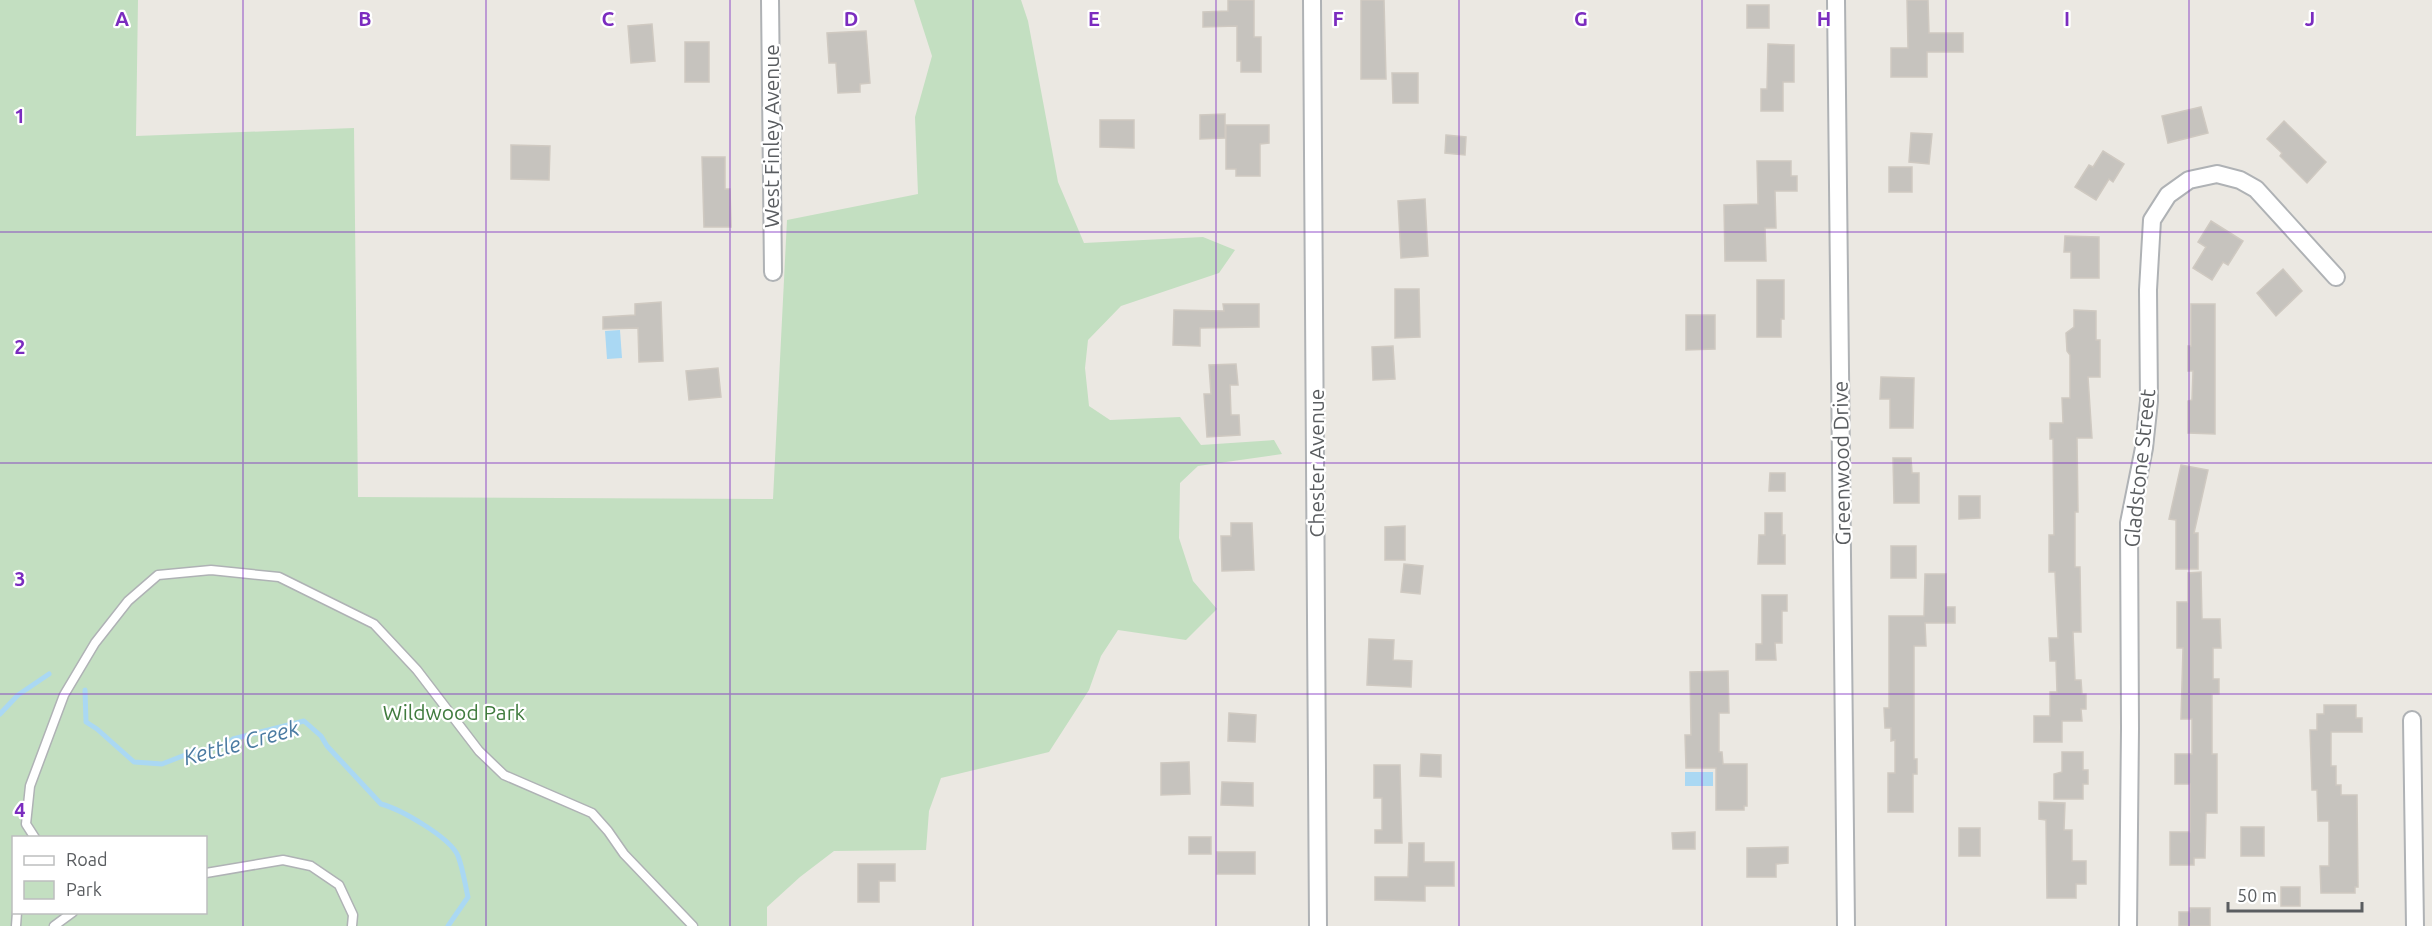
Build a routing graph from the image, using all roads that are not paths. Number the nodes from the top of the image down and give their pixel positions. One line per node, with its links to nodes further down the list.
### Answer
1 (770, 0): 4 (street, West Finley Avenue)
2 (1312, 0): 15 (street, Chester Avenue)
3 (1836, 0): 16 (street, Greenwood Drive)
4 (773, 273)
5 (2336, 277): 17 (street, Gladstone Street)
6 (2412, 720): 18 (street)
7 (26, 824): 8 (lane); 9 (lane); 14 (lane)
8 (24, 836)
9 (34, 836)
10 (207, 873): 13 (lane)
11 (70, 914): 12 (lane)
12 (54, 926)
13 (352, 926)
14 (693, 926)
15 (1318, 926)
16 (1846, 926)
17 (2128, 926)
18 (2415, 926)

